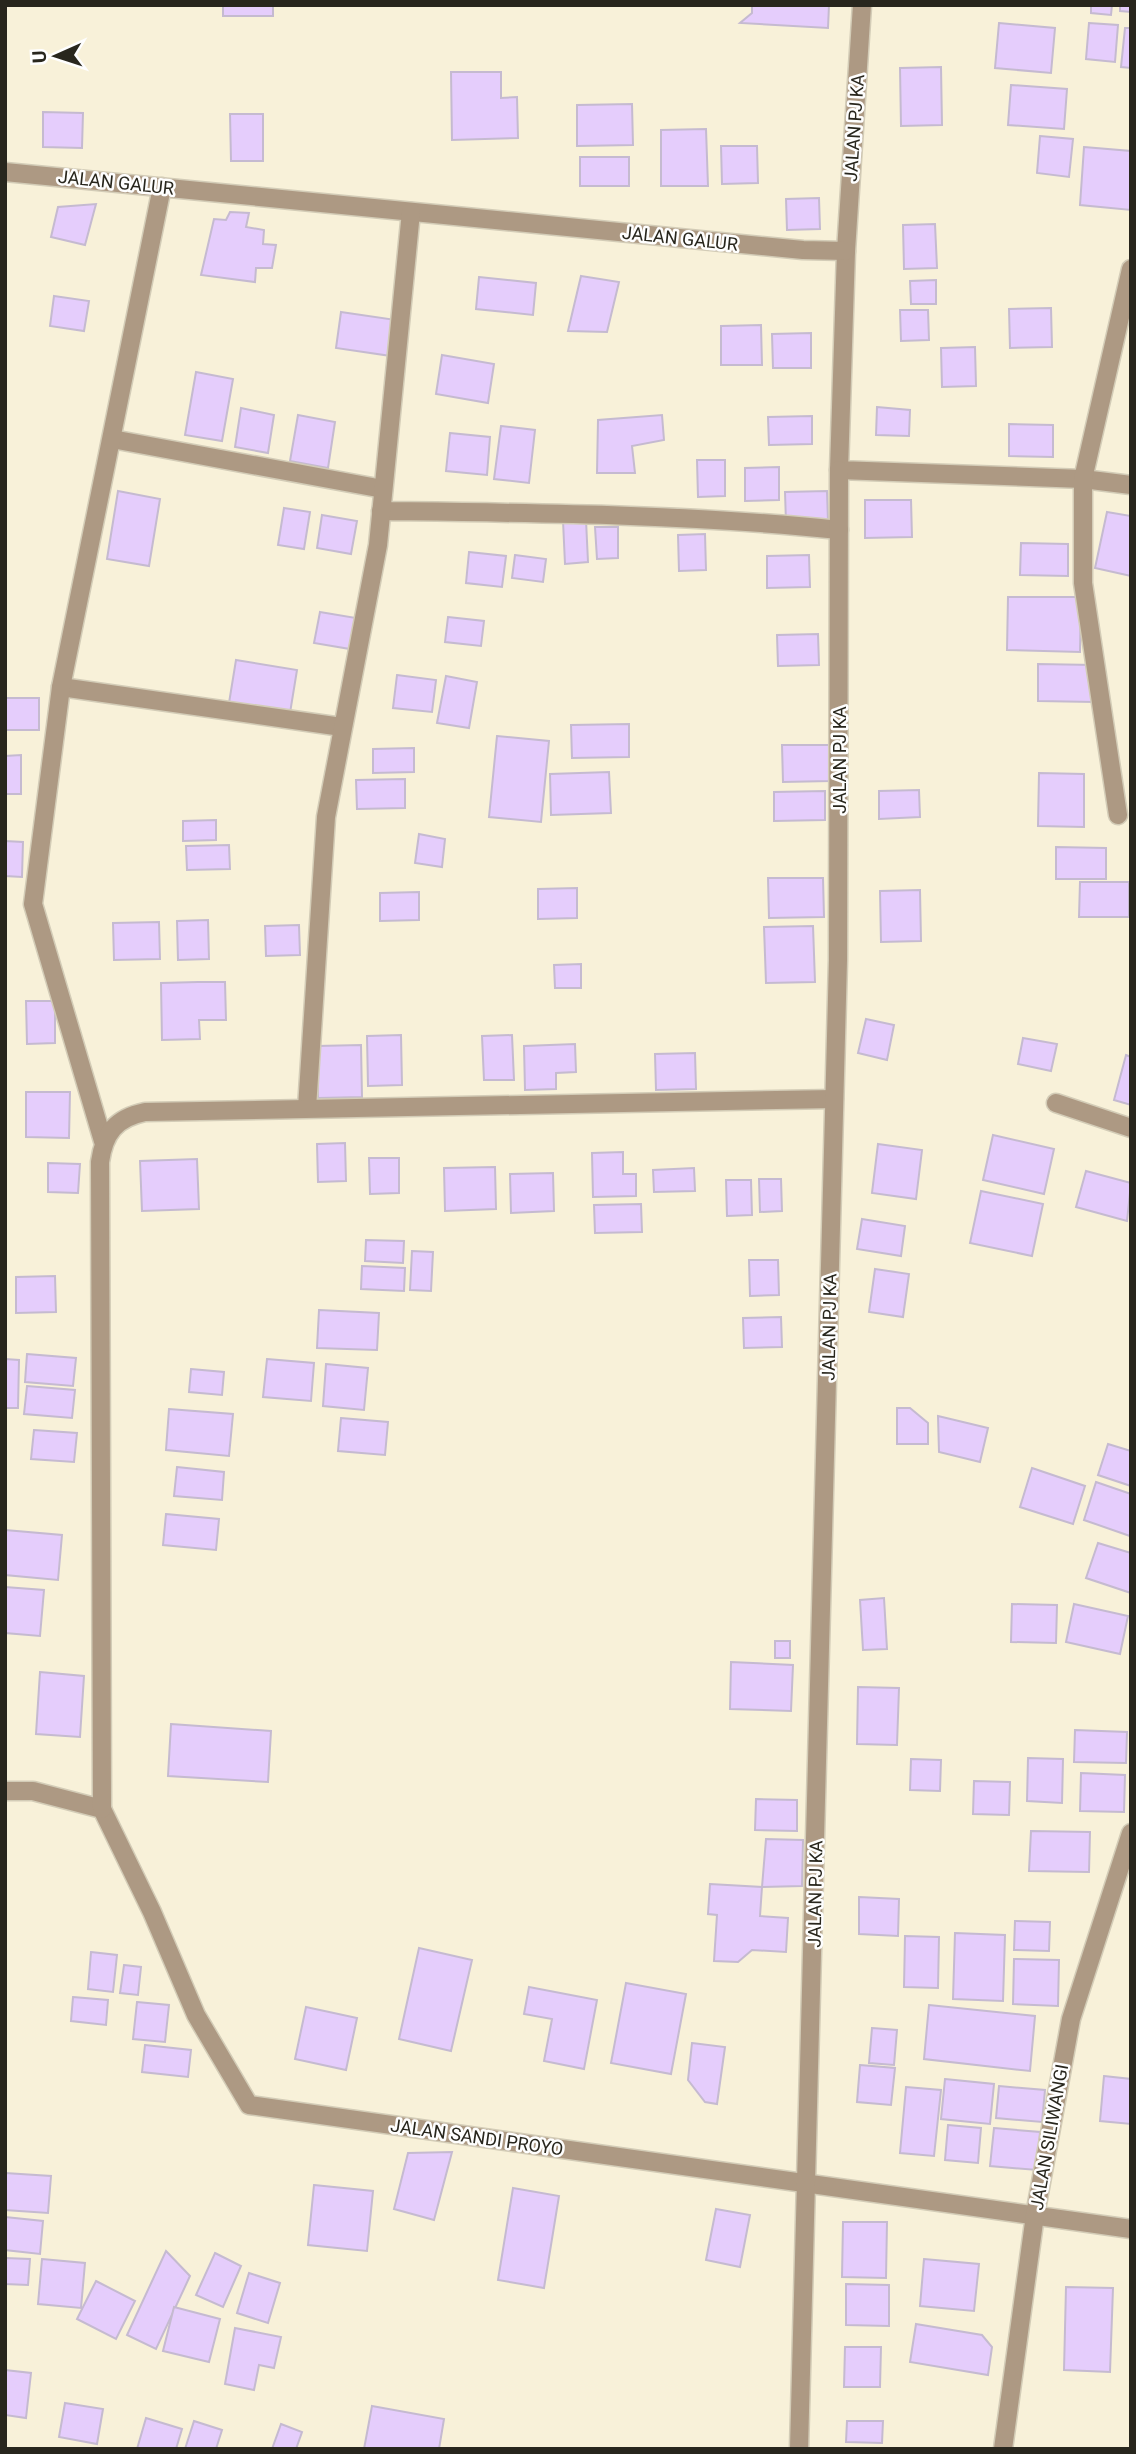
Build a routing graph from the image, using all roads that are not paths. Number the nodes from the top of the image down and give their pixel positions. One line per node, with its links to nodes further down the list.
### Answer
1 (862, 5): 5 (street, JALAN PJ KA)
2 (5, 172): 3 (street, JALAN GALUR)
3 (162, 187): 4 (street, JALAN GALUR); 7 (street)
4 (411, 212): 5 (street, JALAN GALUR); 11 (street)
5 (846, 251): 8 (street)
6 (1131, 269): 9 (street)
7 (112, 439): 11 (street); 14 (street)
8 (839, 470): 9 (street); 13 (street, JALAN PJ KA)
9 (1083, 479): 10 (street); 16 (street)
10 (1131, 485)
11 (383, 489): 12 (street)
12 (381, 511): 13 (street); 15 (street)
13 (839, 530): 17 (street, JALAN PJ KA)
14 (61, 687): 15 (street); 21 (street)
15 (342, 727): 19 (street)
16 (1118, 815)
17 (834, 1099): 19 (street); 25 (street, JALAN PJ KA)
18 (1056, 1103): 20 (street)
19 (307, 1108): 21 (street)
20 (1131, 1128)
21 (103, 1141): 23 (street)
22 (5, 1791): 23 (street)
23 (102, 1810): 25 (street, JALAN SANDI PROYO)
24 (1131, 1833): 26 (street, JALAN SILIWANGI)
25 (808, 2183): 26 (street, JALAN SANDI PROYO); 28 (street, JALAN PJ KA)
26 (1034, 2215): 27 (street, JALAN SANDI PROYO); 29 (street, JALAN SILIWANGI)
27 (1131, 2229)
28 (799, 2449)
29 (1003, 2449)

